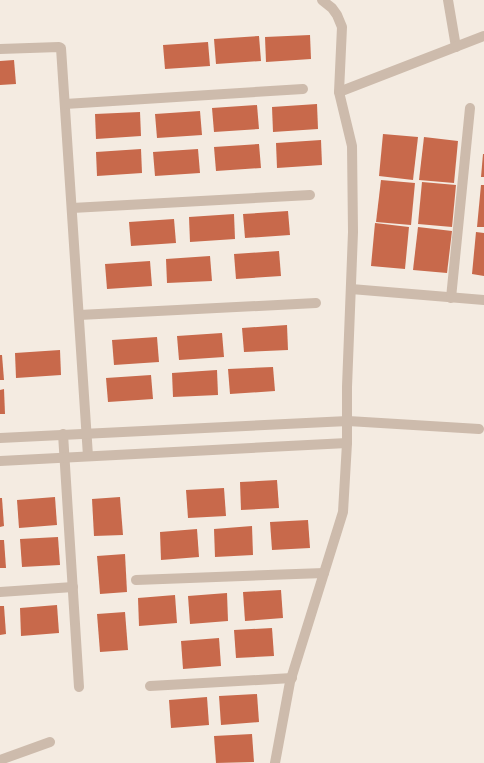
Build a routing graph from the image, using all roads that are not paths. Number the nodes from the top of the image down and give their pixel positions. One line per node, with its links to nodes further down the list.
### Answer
1 (322, 0): 7 (street)
2 (448, 0): 4 (street)
3 (484, 36): 4 (street)
4 (456, 47): 7 (street)
5 (0, 49): 8 (street)
6 (303, 89): 8 (street)
7 (339, 92): 12 (street)
8 (65, 104): 11 (street)
9 (470, 108): 13 (street)
10 (310, 195): 11 (street)
11 (72, 208): 16 (street)
12 (351, 288): 13 (street); 17 (street)
13 (451, 298): 14 (street)
14 (484, 300)
15 (316, 303): 16 (street)
16 (79, 315): 19 (street)
17 (348, 421): 18 (street); 19 (street); 22 (street)
18 (479, 429)
19 (86, 433): 20 (street); 23 (street)
20 (63, 434): 21 (street); 24 (street)
21 (0, 438)
22 (347, 443): 23 (street); 26 (street)
23 (88, 456): 24 (street)
24 (65, 458): 25 (street); 28 (street)
25 (0, 461)
26 (324, 573): 27 (street); 30 (street)
27 (136, 580)
28 (73, 587): 29 (street); 32 (street)
29 (0, 592)
30 (292, 678): 31 (street); 35 (street)
31 (150, 686)
32 (79, 687)
33 (50, 742): 34 (street)
34 (0, 760)
35 (275, 763)

